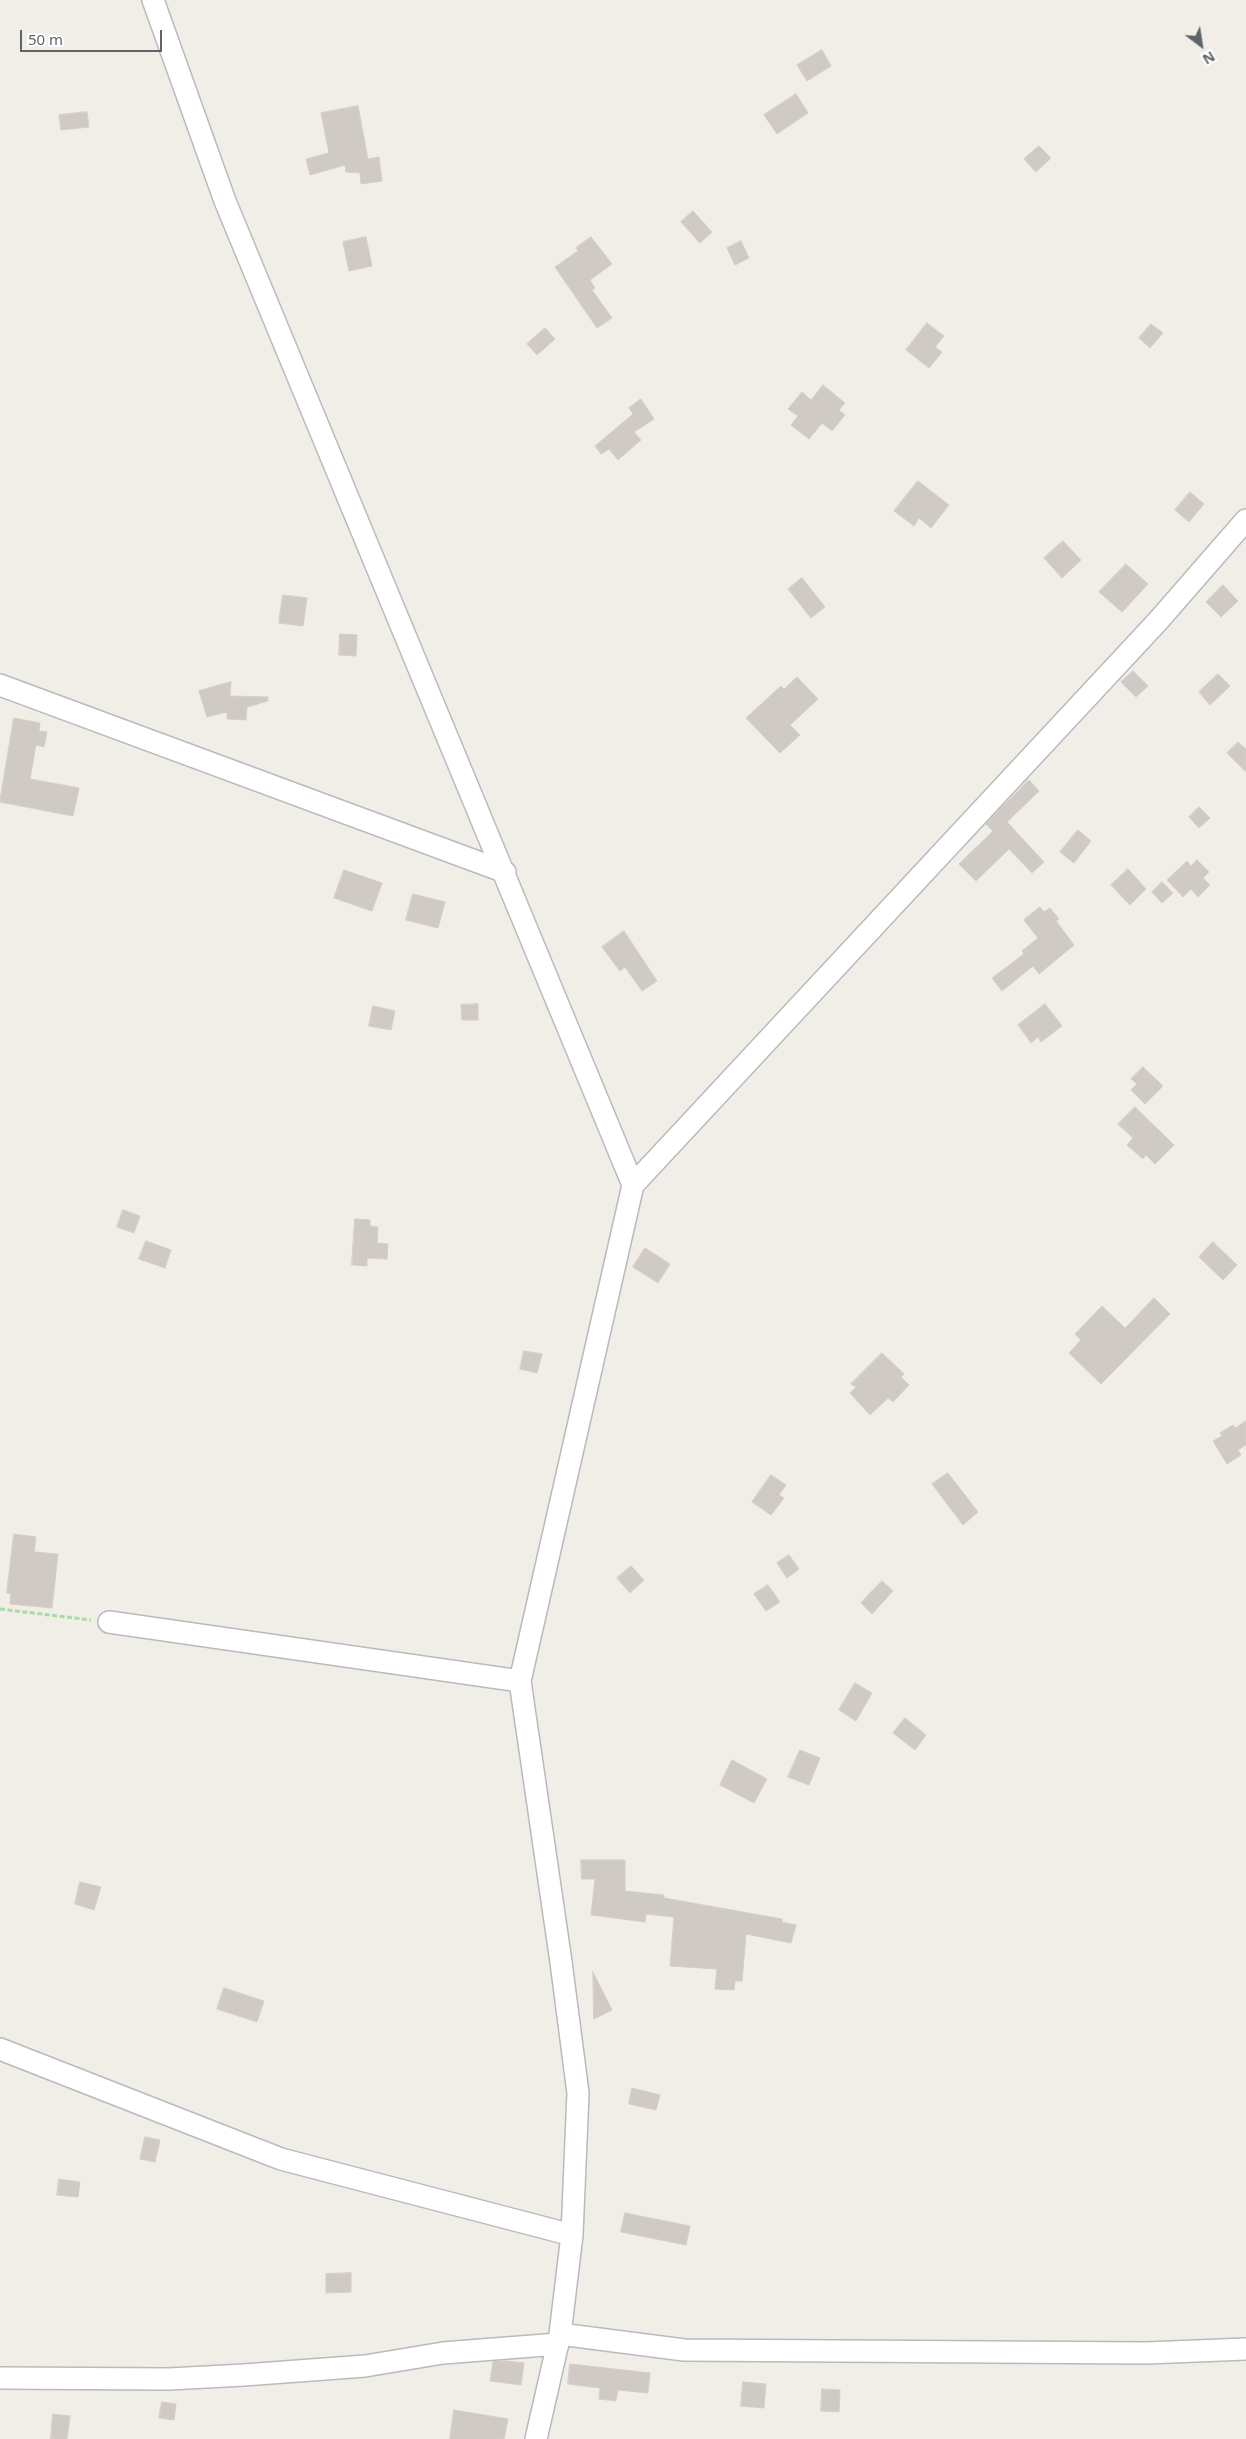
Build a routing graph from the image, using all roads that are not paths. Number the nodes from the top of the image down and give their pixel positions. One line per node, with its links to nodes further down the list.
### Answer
1 (153, 0): 4 (street)
2 (1246, 520): 5 (street)
3 (0, 685): 4 (street)
4 (505, 872): 5 (street)
5 (633, 1185): 7 (street)
6 (109, 1622): 7 (street)
7 (520, 1681): 9 (street)
8 (0, 2050): 9 (street)
9 (572, 2235): 10 (street)
10 (559, 2339): 11 (street); 12 (street); 13 (street)
11 (1246, 2349)
12 (0, 2378)
13 (536, 2439)

